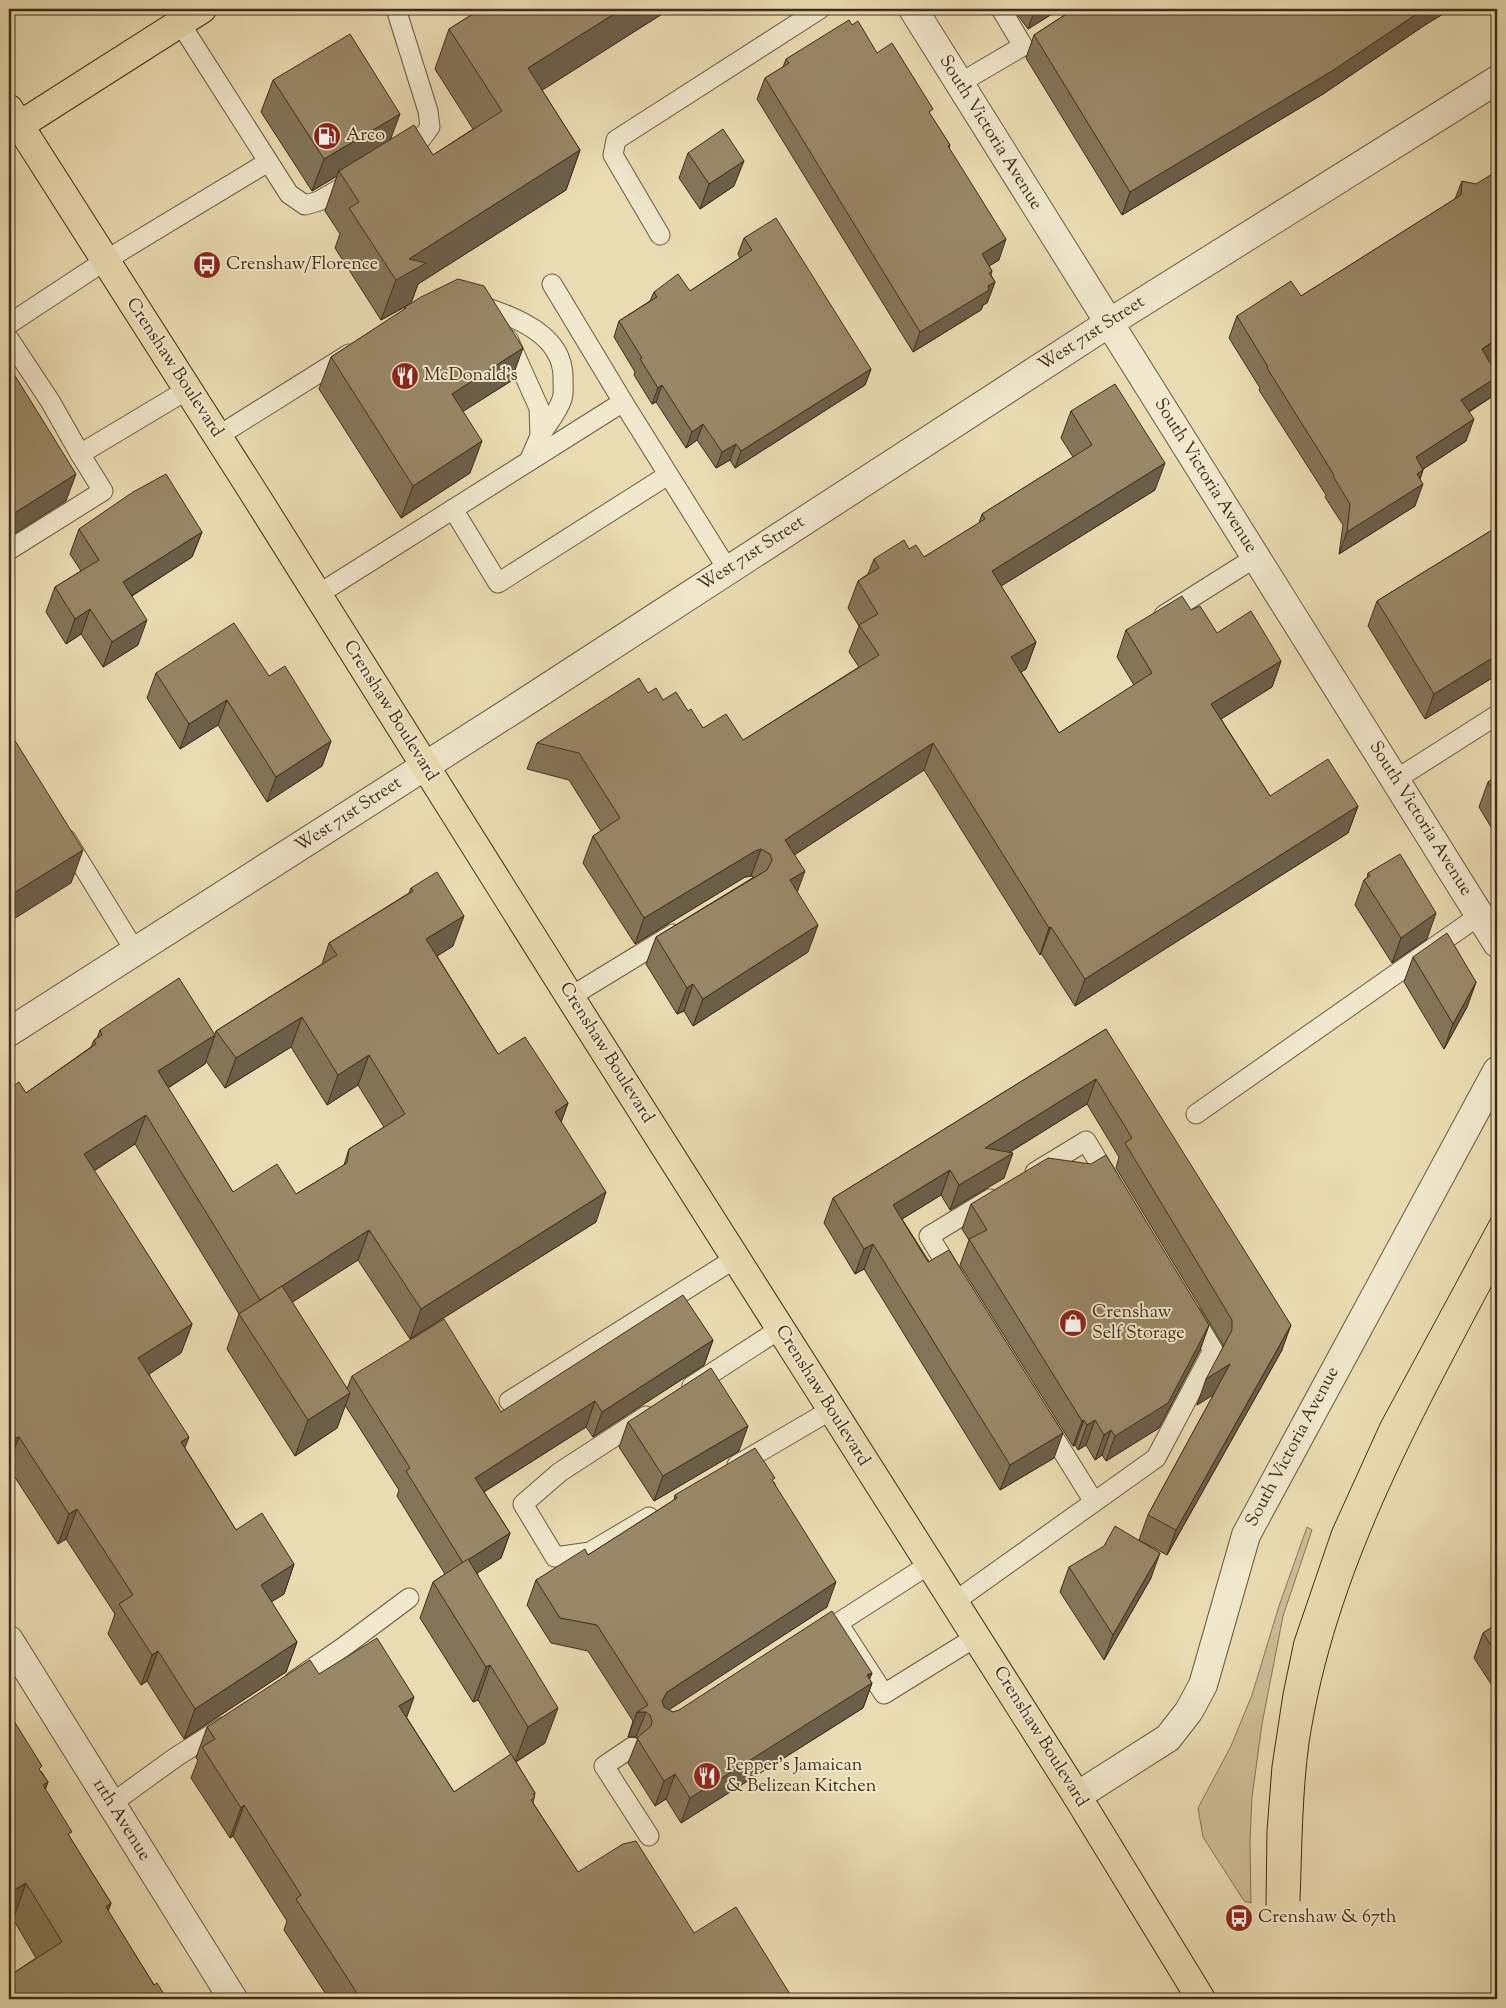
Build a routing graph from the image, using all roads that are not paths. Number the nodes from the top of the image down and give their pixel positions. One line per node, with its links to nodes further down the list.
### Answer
1 (396, 9): 11 (lane)
2 (820, 9): 14 (lane)
3 (1001, 9): 7 (lane)
4 (917, 10): 9 (street, South Victoria Avenue)
5 (191, 16): 10 (main road); 12 (lane)
6 (1040, 35): 7 (lane)
7 (1023, 46): 9 (lane)
8 (1497, 80): 17 (street, West 71st Street)
9 (960, 83): 17 (street, South Victoria Avenue)
10 (12, 122): 15 (main road, Crenshaw Boulevard)
11 (387, 160)
12 (268, 162): 13 (lane); 15 (lane)
13 (370, 170)
14 (660, 235)
15 (106, 260): 18 (lane); 21 (main road, Crenshaw Boulevard)
16 (552, 284): 22 (lane)
17 (1109, 323): 30 (street, South Victoria Avenue); 31 (street, West 71st Street)
18 (9, 324)
19 (9, 339): 25 (lane)
20 (364, 345): 23 (lane)
21 (187, 390): 23 (main road, Crenshaw Boulevard); 25 (lane)
22 (623, 402): 26 (lane); 27 (lane)
23 (218, 436): 32 (main road, Crenshaw Boulevard)
24 (540, 436): 24 (lane); 26 (lane)
25 (80, 454): 29 (lane)
26 (529, 461): 28 (lane)
27 (668, 475): 28 (lane); 31 (lane)
28 (452, 509): 32 (lane)
29 (9, 550)
30 (1256, 557): 33 (lane); 36 (street, South Victoria Avenue)
31 (728, 570): 35 (street, West 71st Street)
32 (317, 594): 35 (main road, Crenshaw Boulevard)
33 (1148, 626)
34 (1497, 715): 36 (lane)
35 (424, 766): 41 (street, West 71st Street); 42 (main road, Crenshaw Boulevard)
36 (1395, 780): 38 (street, South Victoria Avenue)
37 (59, 828): 41 (lane)
38 (1480, 916): 40 (street, South Victoria Avenue); 45 (lane)
39 (686, 926): 42 (lane)
40 (1497, 943)
41 (135, 951): 43 (street, West 71st Street)
42 (570, 997): 49 (main road, Crenshaw Boulevard)
43 (9, 1032)
44 (1497, 1071): 71 (street, South Victoria Avenue)
45 (1196, 1114)
46 (1020, 1181): 48 (lane)
47 (1003, 1191): 50 (lane)
48 (1121, 1200)
49 (736, 1258): 52 (main road, Crenshaw Boulevard); 54 (lane)
50 (965, 1294)
51 (1182, 1300): 59 (lane)
52 (780, 1329): 53 (lane); 56 (main road, Crenshaw Boulevard)
53 (676, 1397)
54 (509, 1401)
55 (659, 1408): 60 (lane)
56 (831, 1410): 58 (lane); 61 (main road, Crenshaw Boulevard)
57 (1037, 1411): 59 (lane)
58 (725, 1472)
59 (1094, 1502): 63 (lane)
60 (660, 1510)
61 (930, 1564): 63 (main road, Crenshaw Boulevard); 64 (lane)
62 (409, 1598): 68 (lane)
63 (954, 1602): 66 (main road, Crenshaw Boulevard)
64 (838, 1623): 65 (lane); 66 (lane)
65 (820, 1624)
66 (976, 1637): 71 (main road, Crenshaw Boulevard)
67 (9, 1640): 72 (street, 11th Avenue)
68 (276, 1693)
69 (235, 1720): 72 (lane)
70 (632, 1747): 73 (lane)
71 (1077, 1796): 75 (main road, Crenshaw Boulevard)
72 (110, 1804): 74 (street, 11th Avenue)
73 (649, 1836)
74 (233, 1999)
75 (1201, 1999)

